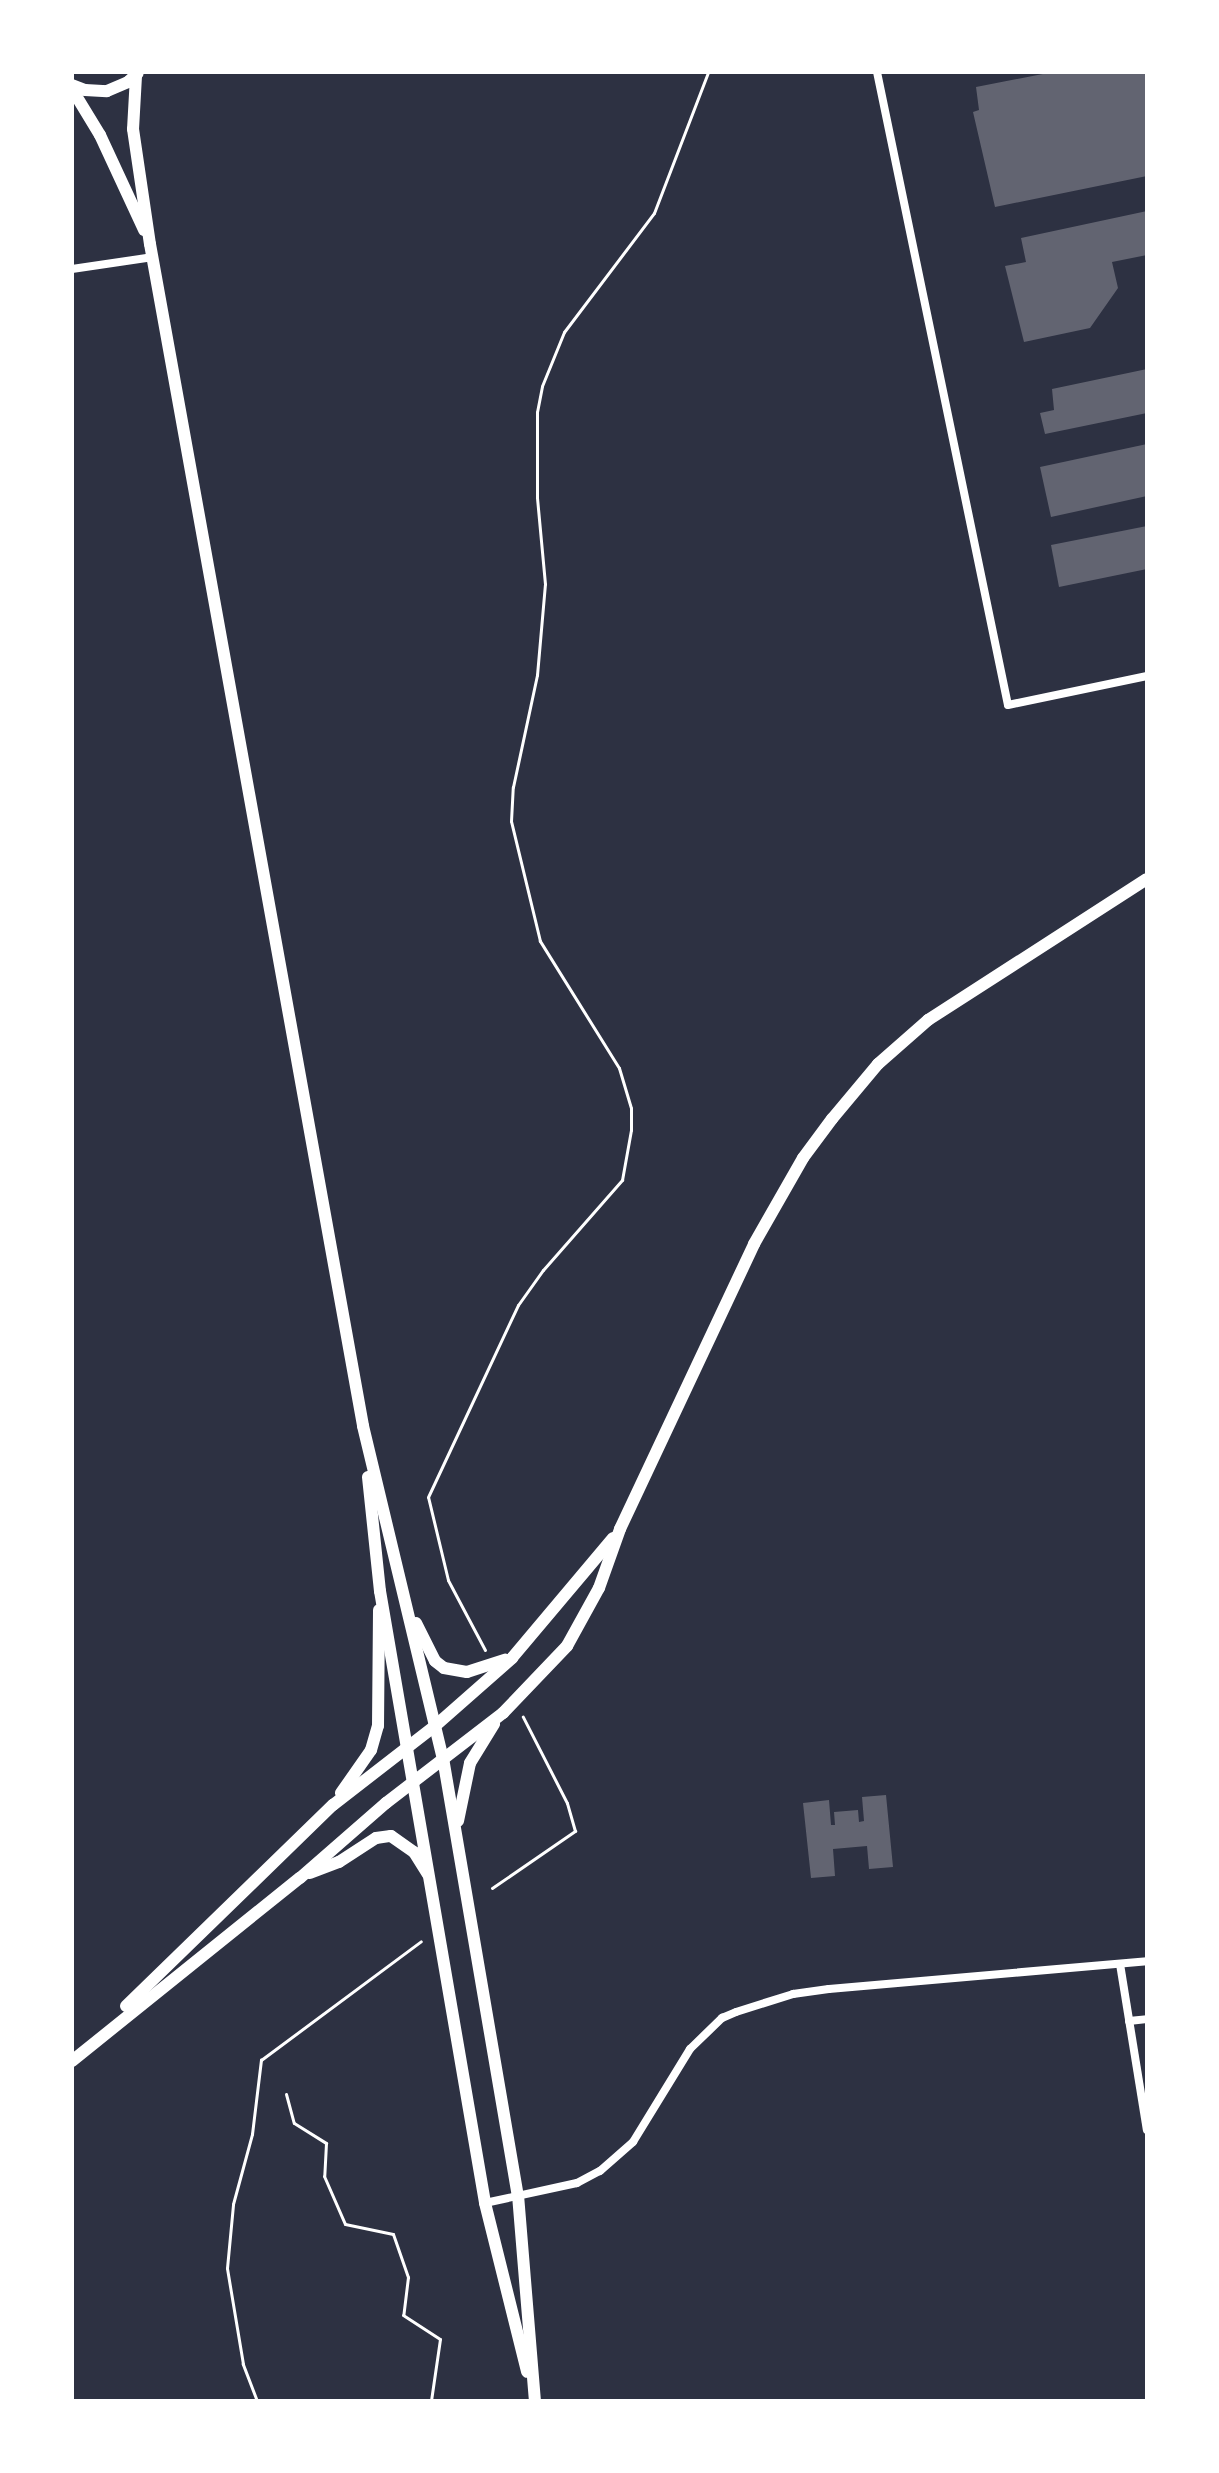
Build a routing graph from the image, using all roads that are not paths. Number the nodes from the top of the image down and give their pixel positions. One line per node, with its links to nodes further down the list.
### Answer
1 (877, 72): 7 (street)
2 (137, 74): 3 (main road); 4 (main road)
3 (72, 87): 4 (main road)
4 (150, 244): 5 (main road)
5 (153, 257): 6 (street); 9 (main road)
6 (72, 269)
7 (1147, 676)
8 (1147, 879): 10 (main road)
9 (363, 1426): 11 (main road); 12 (main road)
10 (620, 1529): 13 (main road); 14 (main road)
11 (402, 1590): 13 (main road); 15 (main road)
12 (380, 1591): 16 (main road); 19 (main road)
13 (512, 1658): 15 (main road)
14 (503, 1713): 17 (main road); 20 (main road)
15 (435, 1726): 16 (main road); 17 (main road)
16 (409, 1746): 18 (main road); 19 (main road)
17 (443, 1758): 18 (main road); 20 (main road)
18 (415, 1781): 21 (main road); 22 (main road)
19 (333, 1805): 27 (main road)
20 (457, 1837): 29 (main road)
21 (300, 1878): 22 (main road); 27 (main road)
22 (433, 1881): 30 (main road)
23 (1147, 1961): 24 (street)
24 (1120, 1964): 26 (street); 29 (street)
25 (1147, 2019): 26 (street)
26 (1129, 2021): 28 (street)
27 (72, 2060)
28 (1147, 2130)
29 (518, 2195): 30 (street); 31 (main road)
30 (485, 2203): 31 (main road)
31 (534, 2401)

